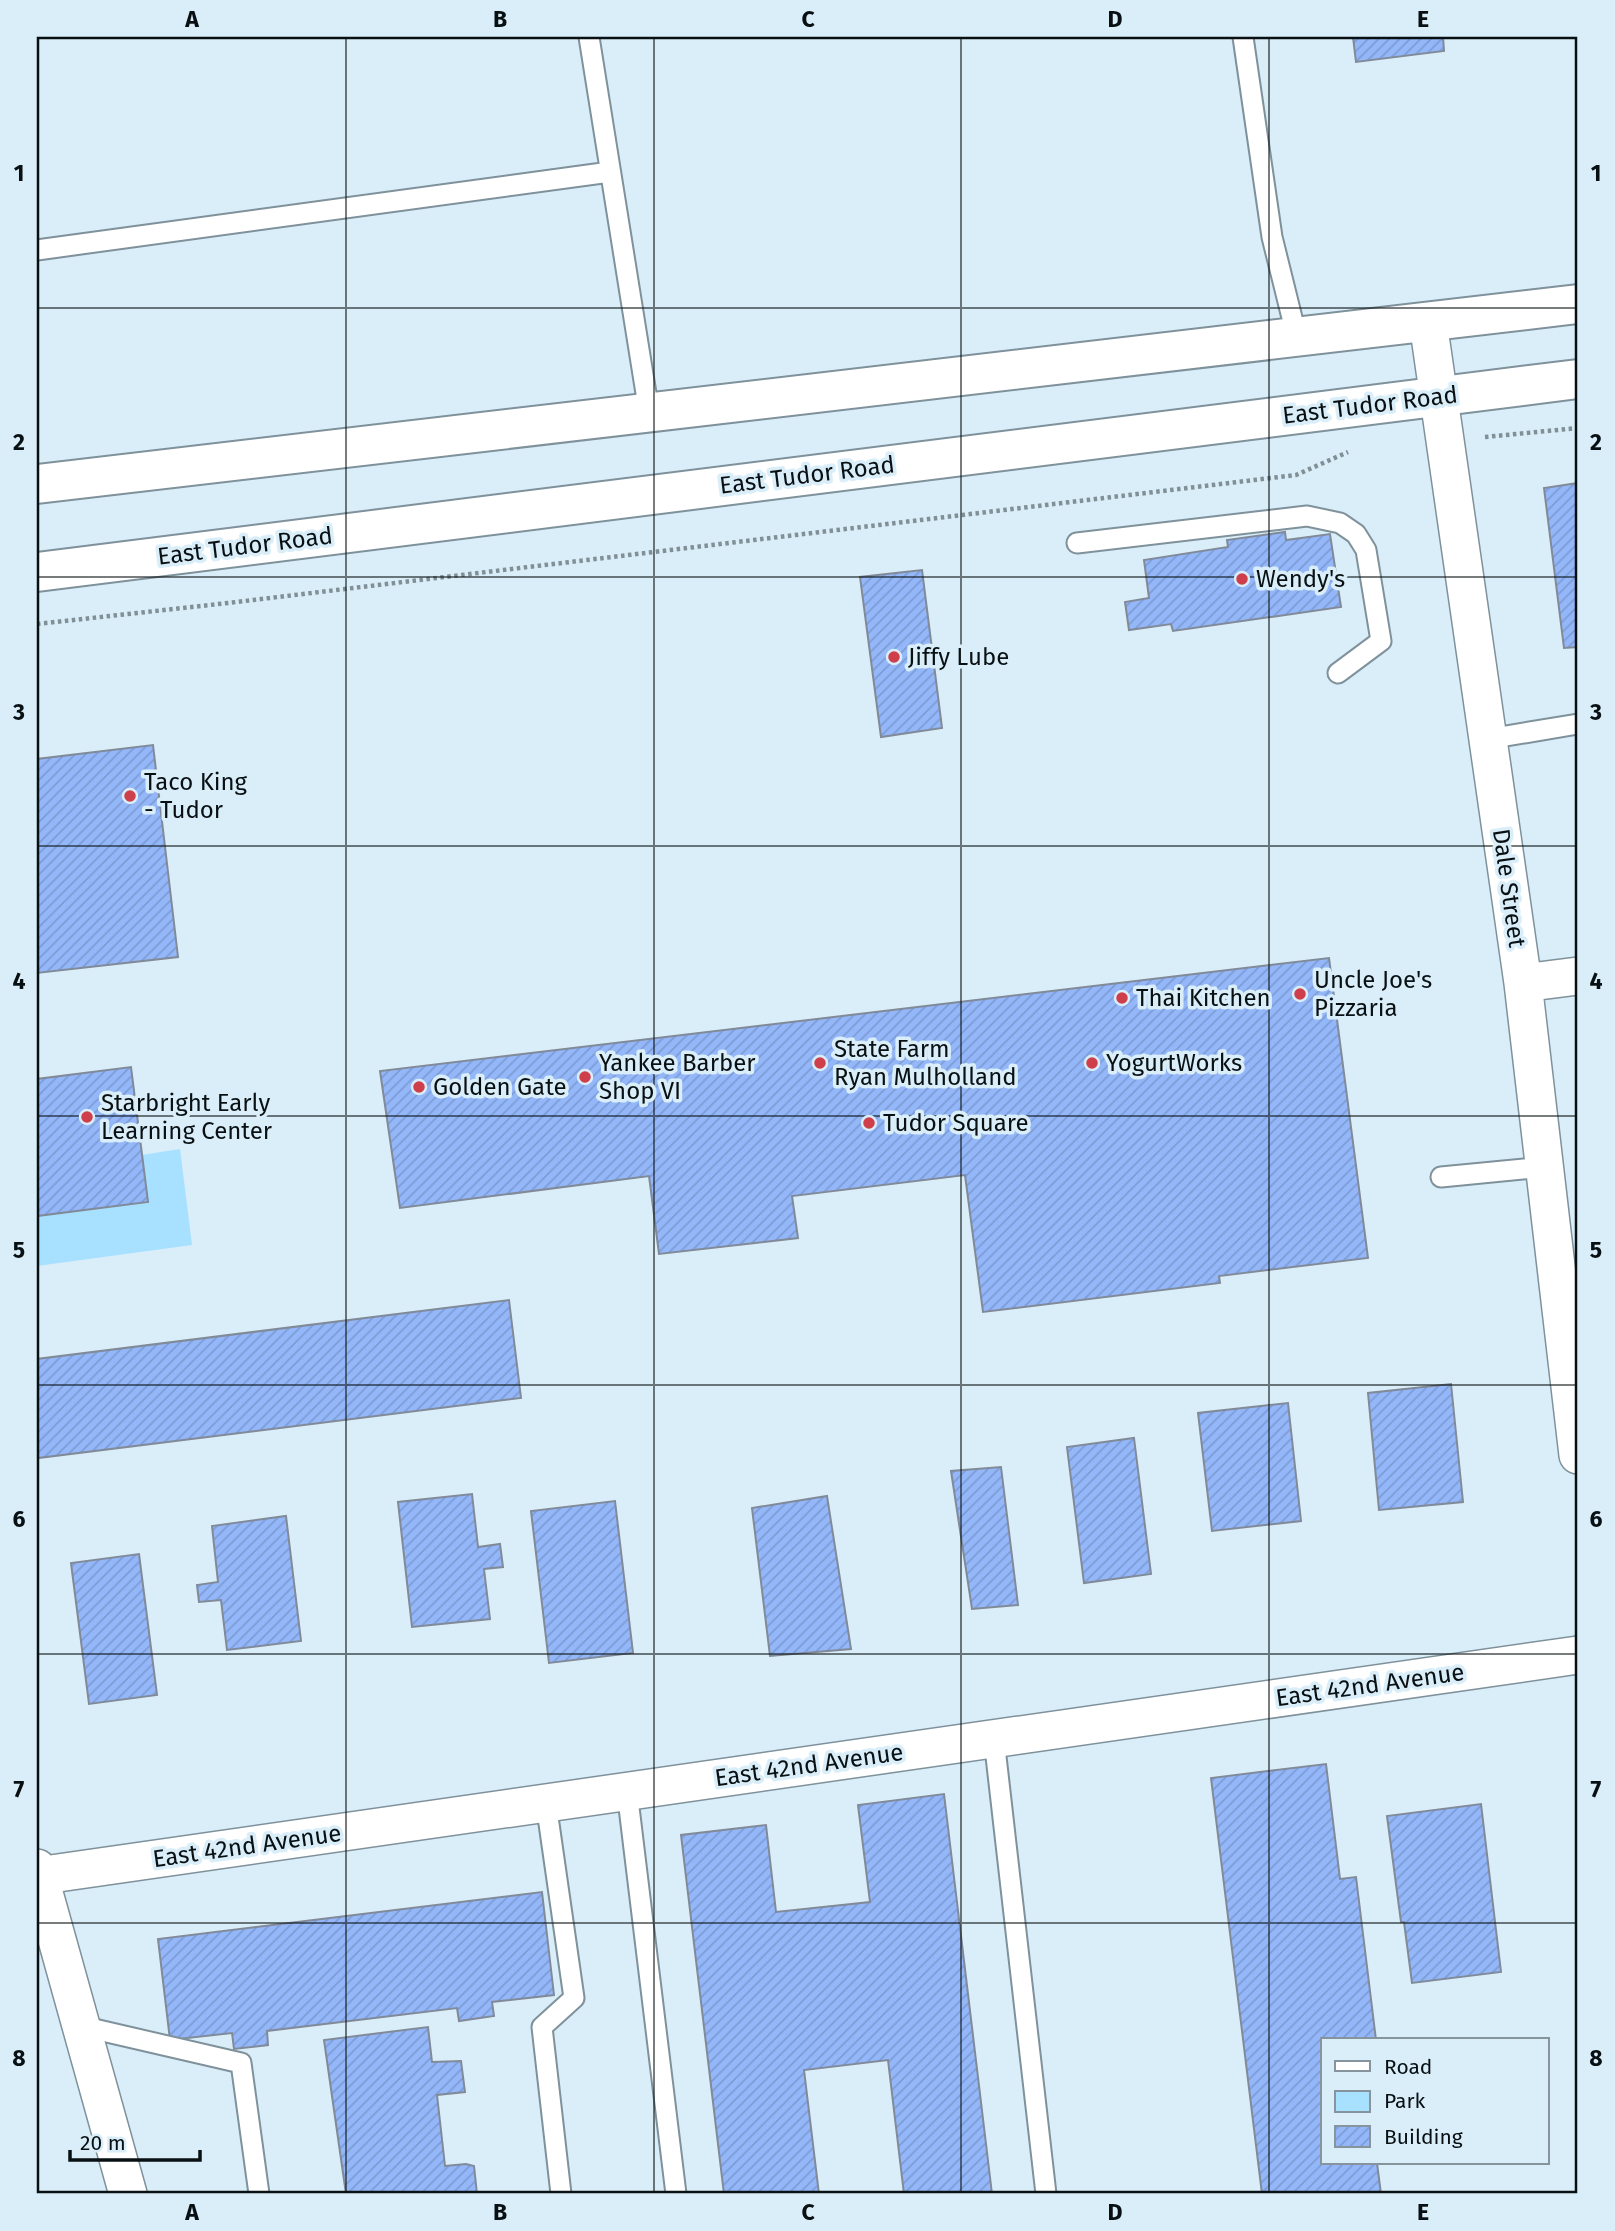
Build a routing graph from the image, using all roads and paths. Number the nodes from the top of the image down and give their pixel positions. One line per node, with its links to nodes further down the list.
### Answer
1 (589, 37): 3 (lane)
2 (1243, 37): 7 (lane)
3 (610, 172): 4 (lane); 10 (lane)
4 (37, 250)
5 (1578, 304): 6 (main road)
6 (1428, 323): 7 (main road); 9 (street, Dale Street)
7 (1297, 338): 10 (main road)
8 (1578, 379): 9 (main road, East Tudor Road)
9 (1440, 397): 12 (street, Dale Street); 16 (main road, East Tudor Road)
10 (649, 412): 14 (main road)
11 (1578, 428): 12 (path)
12 (1446, 441): 20 (street, Dale Street)
13 (1352, 450): 17 (path)
14 (37, 484)
15 (1077, 543): 18 (lane)
16 (37, 572)
17 (37, 624)
18 (1338, 673)
19 (1578, 724): 20 (lane)
20 (1488, 739): 22 (street, Dale Street)
21 (1578, 976): 22 (street)
22 (1522, 983): 23 (street, Dale Street)
23 (1544, 1167): 24 (lane); 25 (street, Dale Street)
24 (1441, 1177)
25 (1578, 1455)
26 (1578, 1655): 27 (street, East 42nd Avenue)
27 (994, 1739): 28 (street, East 42nd Avenue); 36 (lane)
28 (627, 1791): 29 (street, East 42nd Avenue); 35 (lane)
29 (546, 1803): 30 (street, East 42nd Avenue); 34 (lane)
30 (37, 1873): 31 (street)
31 (81, 2026): 32 (street); 33 (lane)
32 (128, 2194)
33 (258, 2194)
34 (561, 2194)
35 (676, 2194)
36 (1046, 2194)

